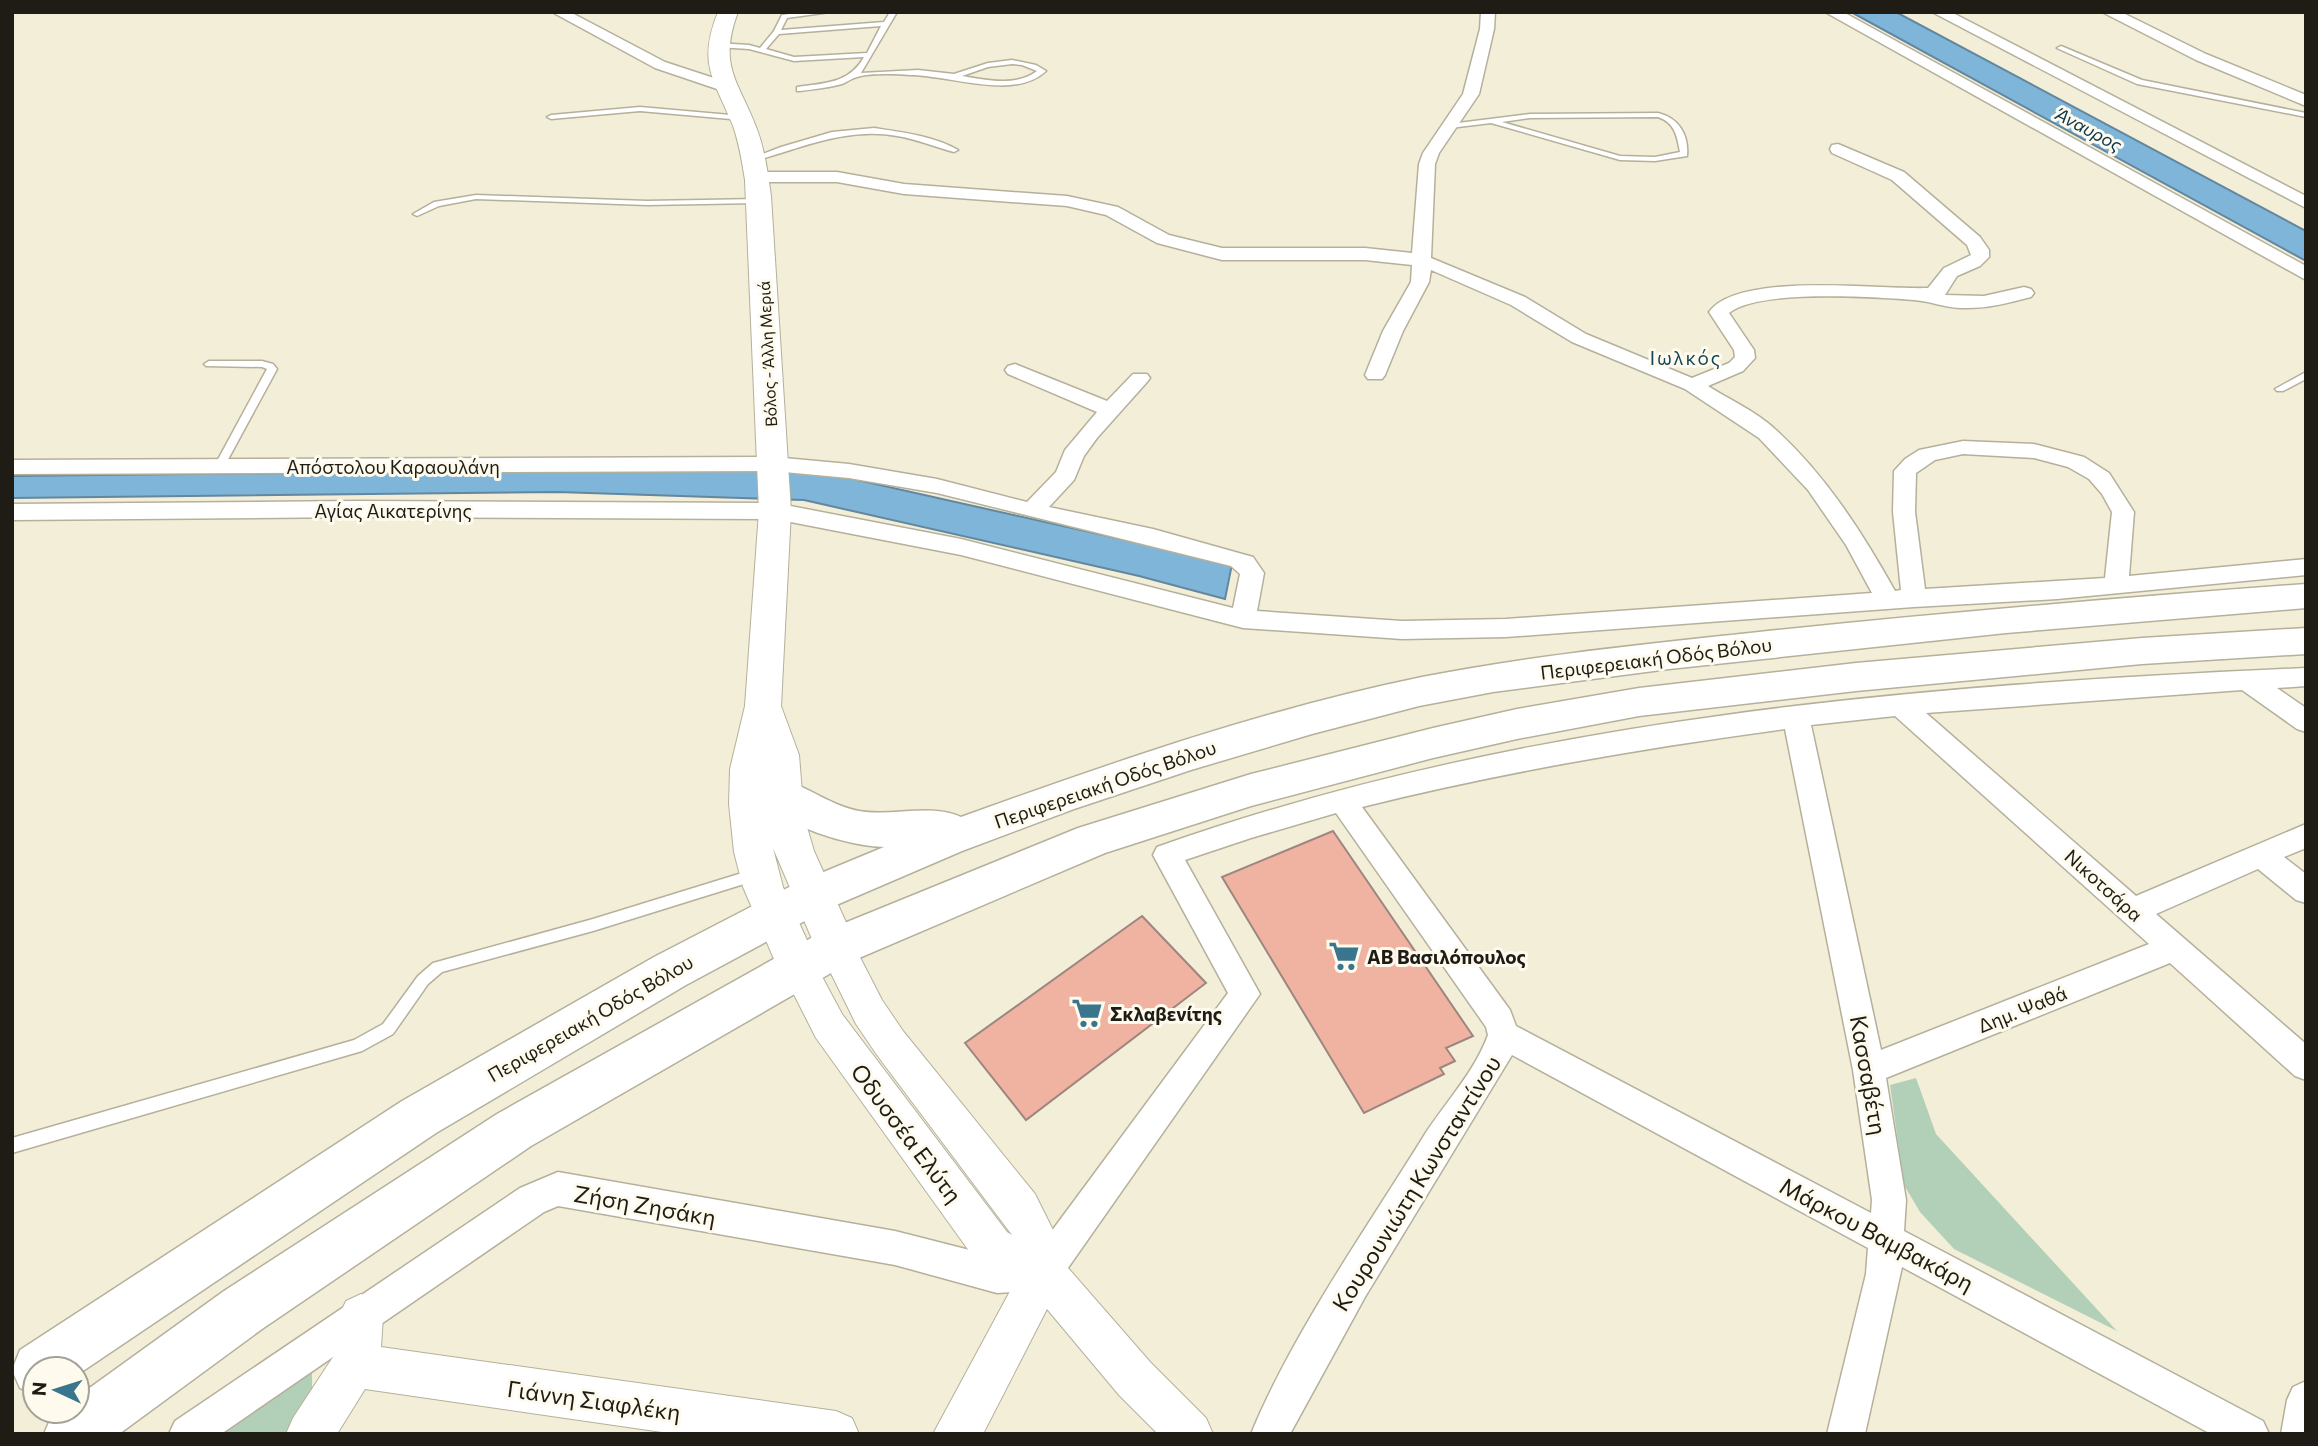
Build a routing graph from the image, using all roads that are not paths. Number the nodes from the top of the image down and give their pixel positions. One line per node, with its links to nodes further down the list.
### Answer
1 (559, 12): 17 (street)
2 (728, 12): 11 (main road, Βόλος - Άλλη Μεριά)
3 (827, 12): 10 (lane)
4 (894, 12): 9 (lane)
5 (1488, 12): 24 (street)
6 (1832, 12): 31 (street)
7 (1939, 12): 28 (street)
8 (2109, 12): 19 (street)
9 (885, 24): 10 (lane); 14 (lane)
10 (777, 32): 13 (lane)
11 (717, 45): 13 (lane); 17 (main road, Βόλος - Άλλη Μεριά)
12 (2061, 48): 20 (lane)
13 (762, 50): 14 (lane)
14 (869, 55): 15 (lane)
15 (857, 75): 16 (lane); 18 (lane)
16 (957, 75): 16 (lane)
17 (723, 86): 22 (main road, Βόλος - Άλλη Μεριά)
18 (800, 89)
19 (2306, 101)
20 (2306, 115)
21 (551, 117): 22 (lane)
22 (742, 118): 27 (main road, Βόλος - Άλλη Μεριά)
23 (1494, 122): 23 (lane); 24 (lane)
24 (1450, 126): 30 (street)
25 (1838, 149): 33 (street)
26 (954, 150): 27 (lane)
27 (756, 179): 29 (lane); 30 (street); 42 (main road, Βόλος - Άλλη Μεριά)
28 (2306, 203)
29 (417, 214)
30 (1423, 261): 36 (street); 39 (street)
31 (2306, 274)
32 (2024, 293): 33 (street)
33 (1919, 295): 39 (street)
34 (209, 364): 43 (lane)
35 (1014, 370): 41 (street)
36 (1375, 375)
37 (2306, 375): 40 (lane)
38 (1140, 378): 41 (street)
39 (1692, 385): 52 (street)
40 (2280, 389)
41 (1110, 410): 46 (street)
42 (774, 464): 43 (street, Απόστολου Καραουλάνη); 45 (main road, Βόλος - Άλλη Μεριά); 46 (street, Απόστολου Καραουλάνη)
43 (220, 465): 44 (street, Απόστολου Καραουλάνη)
44 (12, 467)
45 (775, 511): 47 (street, Αγίας Αικατερίνης); 53 (street, Αγίας Αικατερίνης); 57 (main road, Βόλος - Άλλη Μεριά)
46 (1032, 511): 53 (street, Απόστολου Καραουλάνη)
47 (12, 512)
48 (2306, 567): 49 (street, Αγίας Αικατερίνης)
49 (2117, 584): 51 (street, Αγίας Αικατερίνης); 51 (street)
50 (2306, 596): 63 (main road, Περιφερειακή Οδός Βόλου)
51 (1914, 598): 52 (street, Αγίας Αικατερίνης)
52 (1889, 601): 53 (street, Αγίας Αικατερίνης)
53 (1243, 619)
54 (2306, 640): 70 (main road)
55 (2306, 677): 56 (street)
56 (2247, 680): 58 (street); 60 (street)
57 (764, 706): 61 (main road, Βόλος - Άλλη Μεριά); 67 (main road, Βόλος - Άλλη Μεριά)
58 (1901, 706): 59 (street); 68 (street, Νικοτσάρα)
59 (1796, 717): 62 (street); 73 (street, Κασσαβέτη)
60 (2306, 722)
61 (784, 796): 63 (main road); 67 (main road, Βόλος - Άλλη Μεριά)
62 (1342, 800): 71 (street, Κουρουνιώτη Κωνσταντίνου); 76 (street)
63 (983, 825): 67 (main road, Περιφερειακή Οδός Βόλου)
64 (2306, 835): 65 (street)
65 (2261, 855): 66 (street); 68 (street)
66 (2306, 891)
67 (781, 895): 70 (main road, Βόλος - Άλλη Μεριά); 74 (lane); 78 (main road, Περιφερειακή Οδός Βόλου)
68 (2133, 911): 69 (street, Νικοτσάρα)
69 (2174, 948): 72 (street, Νικοτσάρα); 73 (street, Δημ. Ψαθά)
70 (817, 957): 76 (street, Οδυσσέα Ελύτη); 81 (main road)
71 (1504, 1035): 75 (street, Μάρκου Βαμβακάρη); 87 (street, Κουρουνιώτη Κωνσταντίνου)
72 (2306, 1065)
73 (1869, 1070): 75 (street, Κασσαβέτη)
74 (12, 1146)
75 (1888, 1240): 88 (street, Κασσαβέτη); 89 (street, Μάρκου Βαμβακάρη)
76 (1043, 1272): 77 (street, Ζήση Ζησάκη); 85 (street); 86 (street, Οδυσσέα Ελύτη)
77 (361, 1316): 79 (street); 82 (street, Ζήση Ζησάκη)
78 (60, 1355)
79 (353, 1366): 83 (street); 84 (street, Γιάννη Σιαφλέκη)
80 (2306, 1400): 90 (street)
81 (72, 1434)
82 (188, 1434)
83 (309, 1434)
84 (836, 1434)
85 (956, 1434)
86 (1190, 1434)
87 (1270, 1434)
88 (1846, 1434)
89 (2250, 1434)
90 (2300, 1434)

